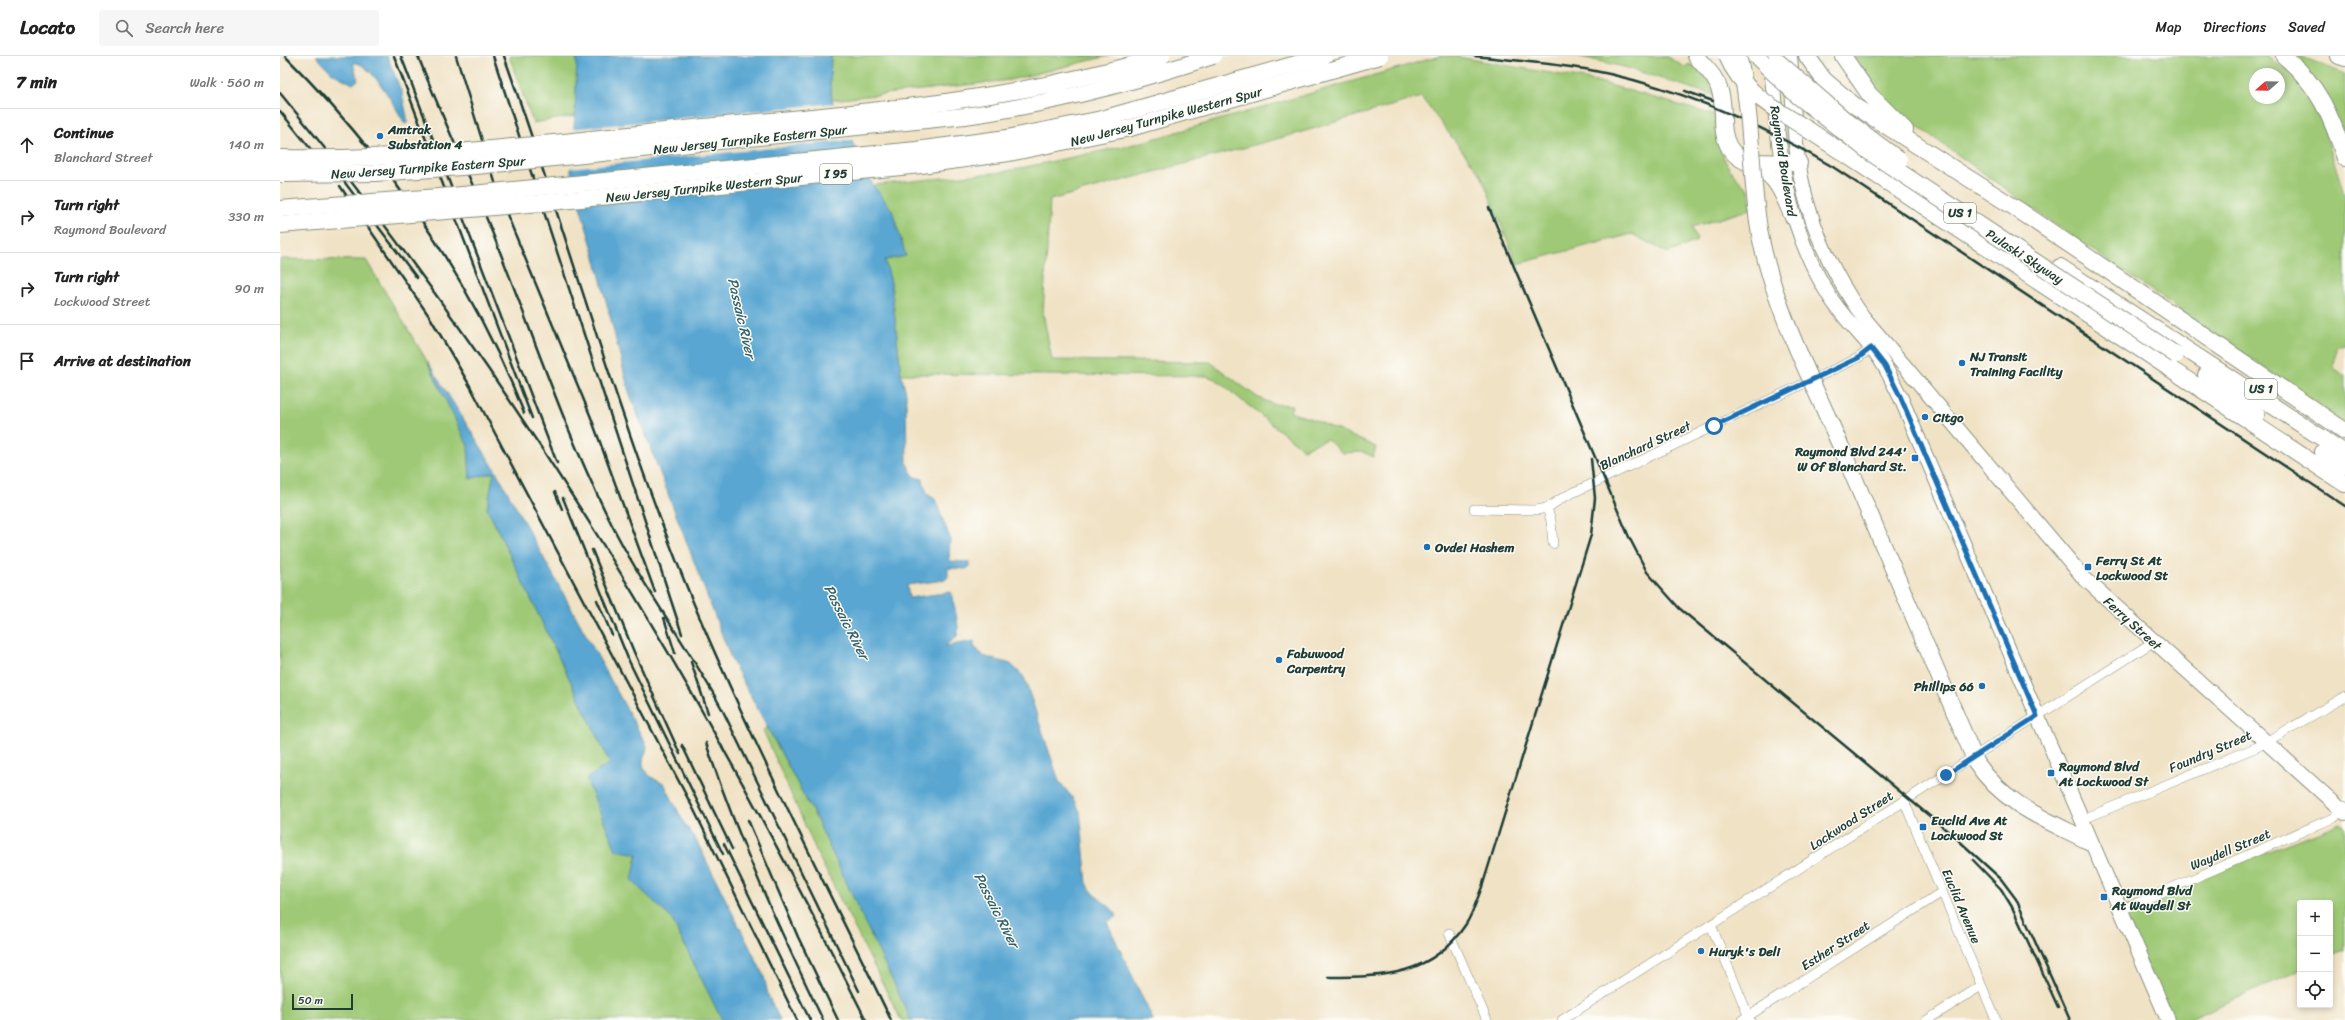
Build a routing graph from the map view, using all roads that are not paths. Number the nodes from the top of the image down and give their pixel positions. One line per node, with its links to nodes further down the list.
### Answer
1 (1162, 56): 16 (highway, New Jersey Turnpike Eastern Spur, bridge)
2 (1213, 56): 21 (highway, New Jersey Turnpike Eastern Spur, bridge)
3 (1324, 56): 23 (highway, New Jersey Turnpike Western Spur / I 95, bridge)
4 (1380, 56): 25 (highway, New Jersey Turnpike Western Spur / I 95, bridge)
5 (1696, 56): 18 (highway)
6 (1727, 56): 34 (highway, bridge)
7 (1738, 56): 42 (highway, bridge)
8 (1756, 56): 27 (highway, Pulaski Skyway / US 1, bridge)
9 (1771, 56): 20 (main road, Raymond Boulevard); 27 (highway, Pulaski Skyway / US 1, bridge)
10 (1790, 56): 19 (main road, Raymond Boulevard)
11 (1807, 56): 22 (highway)
12 (1842, 56): 22 (highway)
13 (2284, 56): 17 (highway)
14 (2339, 56): 15 (highway)
15 (2345, 58)
16 (280, 158)
17 (2345, 158)
18 (1741, 159): 20 (highway); 24 (highway)
19 (1799, 163): 20 (highway); 26 (main road, Raymond Boulevard)
20 (1782, 164): 24 (main road, Raymond Boulevard)
21 (280, 174)
22 (2017, 209): 29 (highway)
23 (280, 210)
24 (1793, 217): 26 (main road, Raymond Boulevard)
25 (280, 225)
26 (1876, 344): 35 (street, Blanchard Street); 38 (main road, Ferry Street); 40 (main road, Raymond Boulevard)
27 (2175, 344): 28 (highway, Pulaski Skyway / US 1); 30 (highway, US 1); 31 (highway)
28 (2206, 375): 32 (highway); 33 (highway, US 1)
29 (2345, 431)
30 (2345, 442)
31 (2345, 454)
32 (2345, 466)
33 (2345, 476)
34 (2345, 484)
35 (1547, 508): 36 (street, Blanchard Street); 37 (street)
36 (1474, 509)
37 (1553, 544)
38 (2153, 642): 40 (street, Lockwood Street); 41 (main road, Ferry Street)
39 (2345, 697): 41 (street, Foundry Street)
40 (2037, 716): 42 (street, Lockwood Street); 45 (main road, Raymond Boulevard)
41 (2265, 742): 44 (main road, Ferry Street); 45 (street, Foundry Street)
42 (1974, 757): 43 (street, Lockwood Street); 46 (highway)
43 (1904, 802): 47 (street, Euclid Avenue); 49 (street, Lockwood Street)
44 (2344, 809): 48 (street, Waydell Street)
45 (2081, 820): 46 (main road, Raymond Boulevard)
46 (2090, 842): 48 (main road, Raymond Boulevard)
47 (1942, 892): 51 (street, Euclid Avenue); 52 (street, Esther Street)
48 (2121, 910): 57 (main road, Raymond Boulevard)
49 (1711, 926): 52 (street); 54 (street, Lockwood Street)
50 (1449, 933): 53 (street)
51 (1981, 986): 55 (street); 56 (street, Euclid Avenue)
52 (1747, 1019)
53 (1487, 1020)
54 (1562, 1020)
55 (1927, 1020)
56 (1996, 1020)
57 (2168, 1020)

